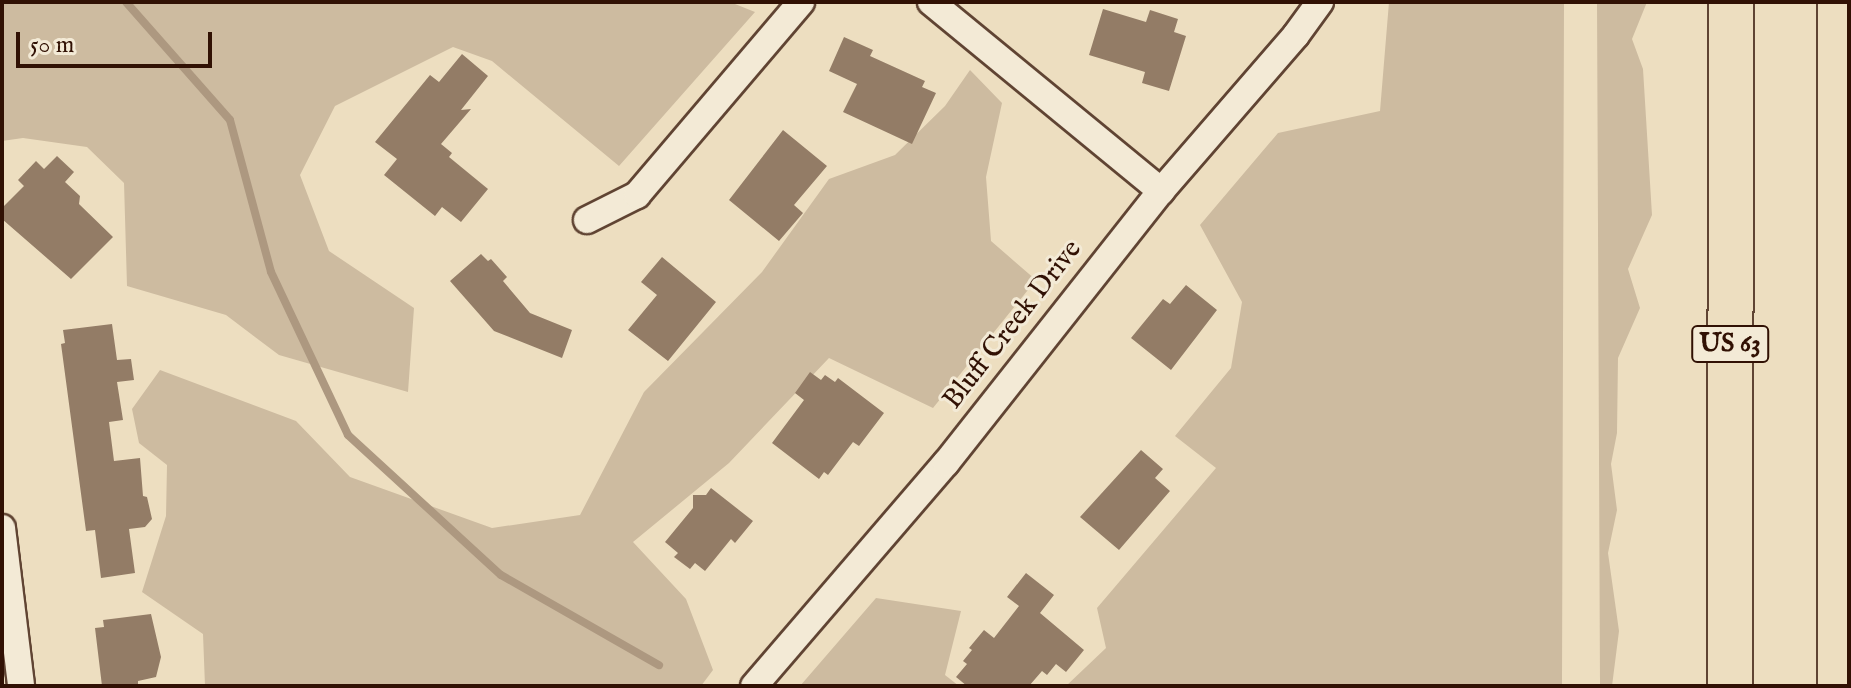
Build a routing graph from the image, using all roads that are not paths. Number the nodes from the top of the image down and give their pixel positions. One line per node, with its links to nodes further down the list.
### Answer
1 (801, 2): 7 (street)
2 (931, 2): 6 (street)
3 (1320, 2): 6 (street, Bluff Creek Drive)
4 (1731, 2): 11 (highway, US 63)
5 (1840, 2): 12 (highway)
6 (1161, 191): 10 (street, Bluff Creek Drive)
7 (587, 220)
8 (2, 528): 9 (street)
9 (21, 686)
10 (754, 686)
11 (1730, 686)
12 (1840, 686)

